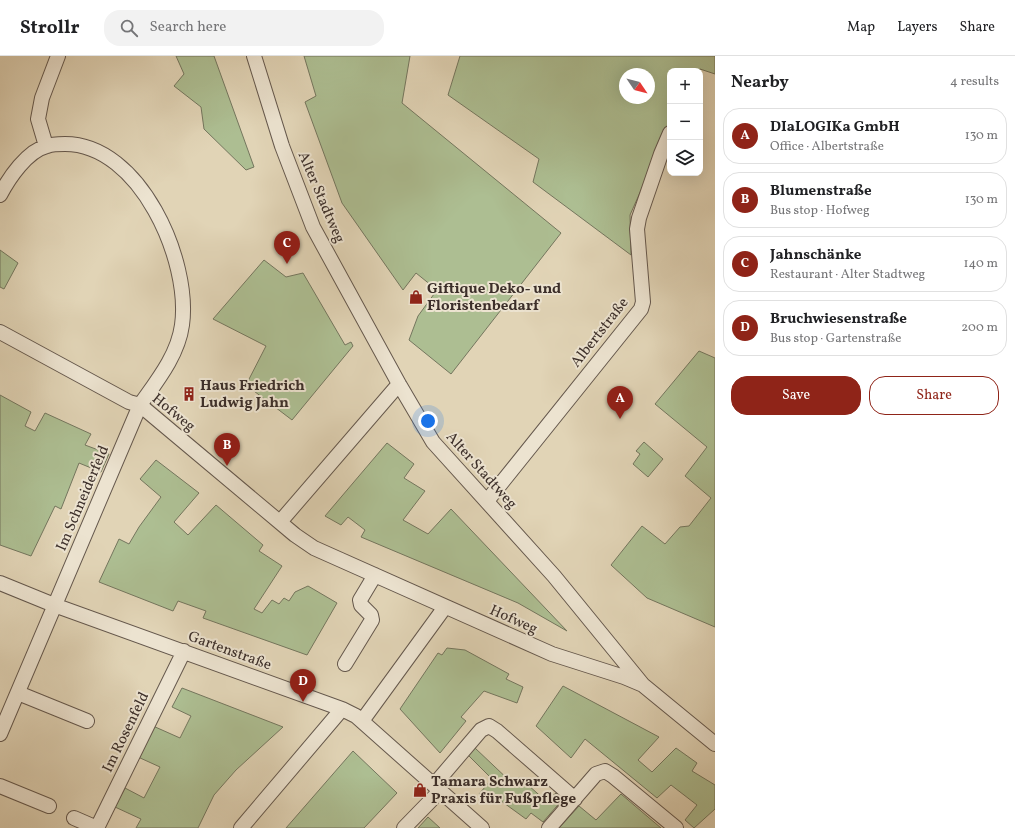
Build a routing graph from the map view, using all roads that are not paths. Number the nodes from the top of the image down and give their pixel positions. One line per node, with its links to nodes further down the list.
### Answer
1 (58, 56): 4 (street)
2 (254, 56): 7 (street, Alter Stadtweg)
3 (667, 140): 9 (street, Albertstraße)
4 (46, 146): 5 (street); 8 (street, Im Schneiderfeld)
5 (1, 188)
6 (0, 332): 8 (street, Hofweg)
7 (399, 384): 9 (street, Alter Stadtweg); 10 (street)
8 (140, 405): 10 (street, Hofweg); 13 (street, Im Schneiderfeld)
9 (487, 501): 17 (street, Alter Stadtweg)
10 (280, 522): 11 (street, Hofweg)
11 (375, 575): 14 (street, Hofweg); 16 (street)
12 (0, 583): 13 (street, Gartenstraße)
13 (54, 605): 15 (street, Gartenstraße); 18 (street, Im Schneiderfeld)
14 (445, 607): 17 (street, Hofweg); 21 (street)
15 (184, 651): 19 (street, Gartenstraße); 29 (street, Im Rosenfeld)
16 (346, 664)
17 (643, 685): 23 (street, Alter Stadtweg)
18 (18, 693): 20 (street); 22 (street, Im Schneiderfeld)
19 (342, 709): 21 (street, Gartenstraße); 30 (street)
20 (87, 721)
21 (362, 721): 25 (street, Gartenstraße)
22 (0, 734)
23 (715, 744)
24 (0, 786): 27 (street)
25 (437, 788): 26 (street); 31 (street); 32 (street, Gartenstraße)
26 (575, 799): 33 (street); 34 (street)
27 (49, 806)
28 (74, 818): 29 (street, Im Rosenfeld)
29 (97, 828)
30 (241, 828)
31 (404, 828)
32 (482, 828)
33 (549, 828)
34 (676, 828)

